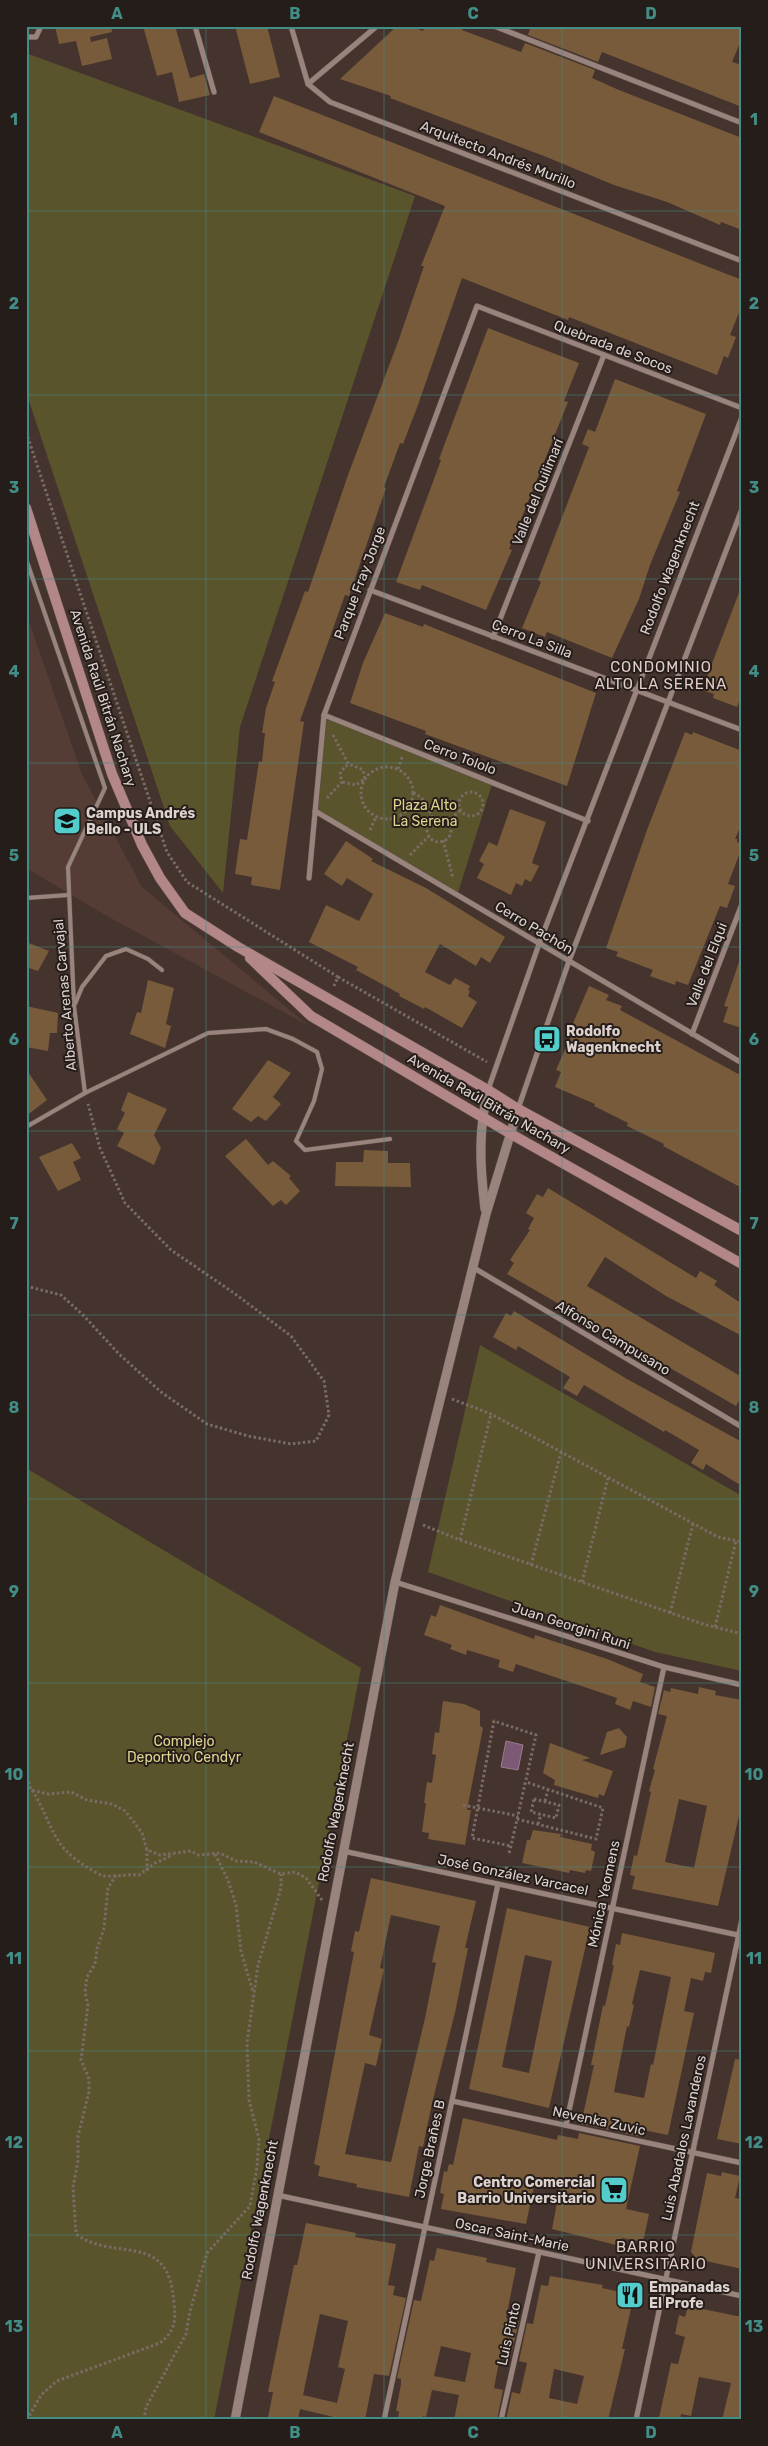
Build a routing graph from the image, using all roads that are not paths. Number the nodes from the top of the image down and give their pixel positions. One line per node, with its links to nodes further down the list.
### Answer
1 (41, 26): 6 (street)
2 (195, 26): 8 (street)
3 (291, 26): 7 (street)
4 (377, 26): 7 (street)
5 (494, 26): 9 (street)
6 (26, 38)
7 (308, 84): 10 (street, Arquitecto Andrés Murillo)
8 (214, 92)
9 (742, 123)
10 (742, 261)
11 (477, 306): 12 (street, Quebrada de Socos); 18 (street, Parque Fray Jorge)
12 (604, 355): 13 (street, Quebrada de Socos); 19 (street, Valle del Quilimarí)
13 (742, 408)
14 (742, 417): 20 (street, Rodolfo Wagenknecht)
15 (26, 508): 31 (main road, Avenida Raúl Bitrán Nachary)
16 (742, 509): 21 (street, Rodolfo Wagenknecht)
17 (26, 559): 27 (lane, Alberto Arenas Carvajal)
18 (370, 590): 19 (street, Cerro La Silla); 22 (street, Parque Fray Jorge)
19 (493, 637): 20 (street, Cerro La Silla)
20 (638, 692): 21 (street, Cerro La Silla); 25 (street, Rodolfo Wagenknecht)
21 (667, 704): 23 (street, Cerro La Silla); 32 (street, Rodolfo Wagenknecht)
22 (324, 715): 24 (street, Parque Fray Jorge); 25 (street, Cerro Tololo)
23 (742, 730)
24 (315, 811): 26 (street, Parque Fray Jorge); 30 (street, Cerro Pachón)
25 (588, 821): 30 (street, Rodolfo Wagenknecht)
26 (308, 878)
27 (68, 895): 28 (lane); 34 (lane, Alberto Arenas Carvajal)
28 (26, 898)
29 (742, 904): 35 (street, Valle del Elqui)
30 (539, 944): 32 (street, Cerro Pachón); 37 (street, Rodolfo Wagenknecht)
31 (238, 947): 37 (main road, Avenida Raúl Bitrán Nachary); 40 (main road, Avenida Raúl Bitrán Nachary)
32 (569, 961): 35 (street, Cerro Pachón); 39 (street, Rodolfo Wagenknecht)
33 (162, 970): 34 (lane)
34 (74, 1006): 38 (lane, Alberto Arenas Carvajal)
35 (692, 1034): 36 (street, Cerro Pachón)
36 (742, 1063)
37 (488, 1090): 39 (main road, Avenida Raúl Bitrán Nachary); 40 (street, Rodolfo Wagenknecht)
38 (85, 1094): 41 (lane); 43 (lane)
39 (518, 1109): 42 (street, Rodolfo Wagenknecht); 45 (main road, Avenida Raúl Bitrán Nachary)
40 (481, 1116): 42 (main road, Avenida Raúl Bitrán Nachary); 44 (street, Rodolfo Wagenknecht)
41 (26, 1127)
42 (511, 1134): 44 (street, Rodolfo Wagenknecht); 46 (main road, Avenida Raúl Bitrán Nachary)
43 (390, 1139)
44 (486, 1214): 47 (street, Rodolfo Wagenknecht)
45 (742, 1231)
46 (742, 1264)
47 (474, 1268): 48 (street, Alfonso Campusano); 49 (street, Rodolfo Wagenknecht)
48 (742, 1428)
49 (395, 1582): 50 (street, Juan Georgini Runi); 52 (street, Rodolfo Wagenknecht)
50 (664, 1667): 51 (street, Juan Georgini Runi); 54 (street, Mónica Yeomens)
51 (742, 1686)
52 (342, 1851): 53 (street, José González Varcacel); 61 (street, Rodolfo Wagenknecht)
53 (498, 1884): 54 (street, José González Varcacel); 57 (street, Jorge Brañes B)
54 (612, 1908): 56 (street, José González Varcacel); 58 (street, Mónica Yeomens)
55 (742, 1919): 56 (street, Luis Abadalos Lavanderos)
56 (738, 1935): 59 (street, Luis Abadalos Lavanderos)
57 (452, 2101): 58 (street, Nevenka Zuvic); 62 (street, Jorge Brañes B)
58 (566, 2125): 59 (street, Nevenka Zuvic)
59 (693, 2152): 60 (street, Nevenka Zuvic); 64 (street, Luis Abadalos Lavanderos)
60 (742, 2163)
61 (277, 2196): 62 (street, Oscar Saint-Marie); 66 (street, Rodolfo Wagenknecht)
62 (425, 2228): 63 (street, Oscar Saint-Marie); 67 (street, Jorge Brañes B)
63 (539, 2252): 64 (street, Oscar Saint-Marie); 68 (street, Luis Pinto)
64 (666, 2280): 65 (street, Oscar Saint-Marie); 69 (street, Luis Abadalos Lavanderos)
65 (742, 2296)
66 (235, 2420)
67 (384, 2420)
68 (501, 2420)
69 (636, 2420)

